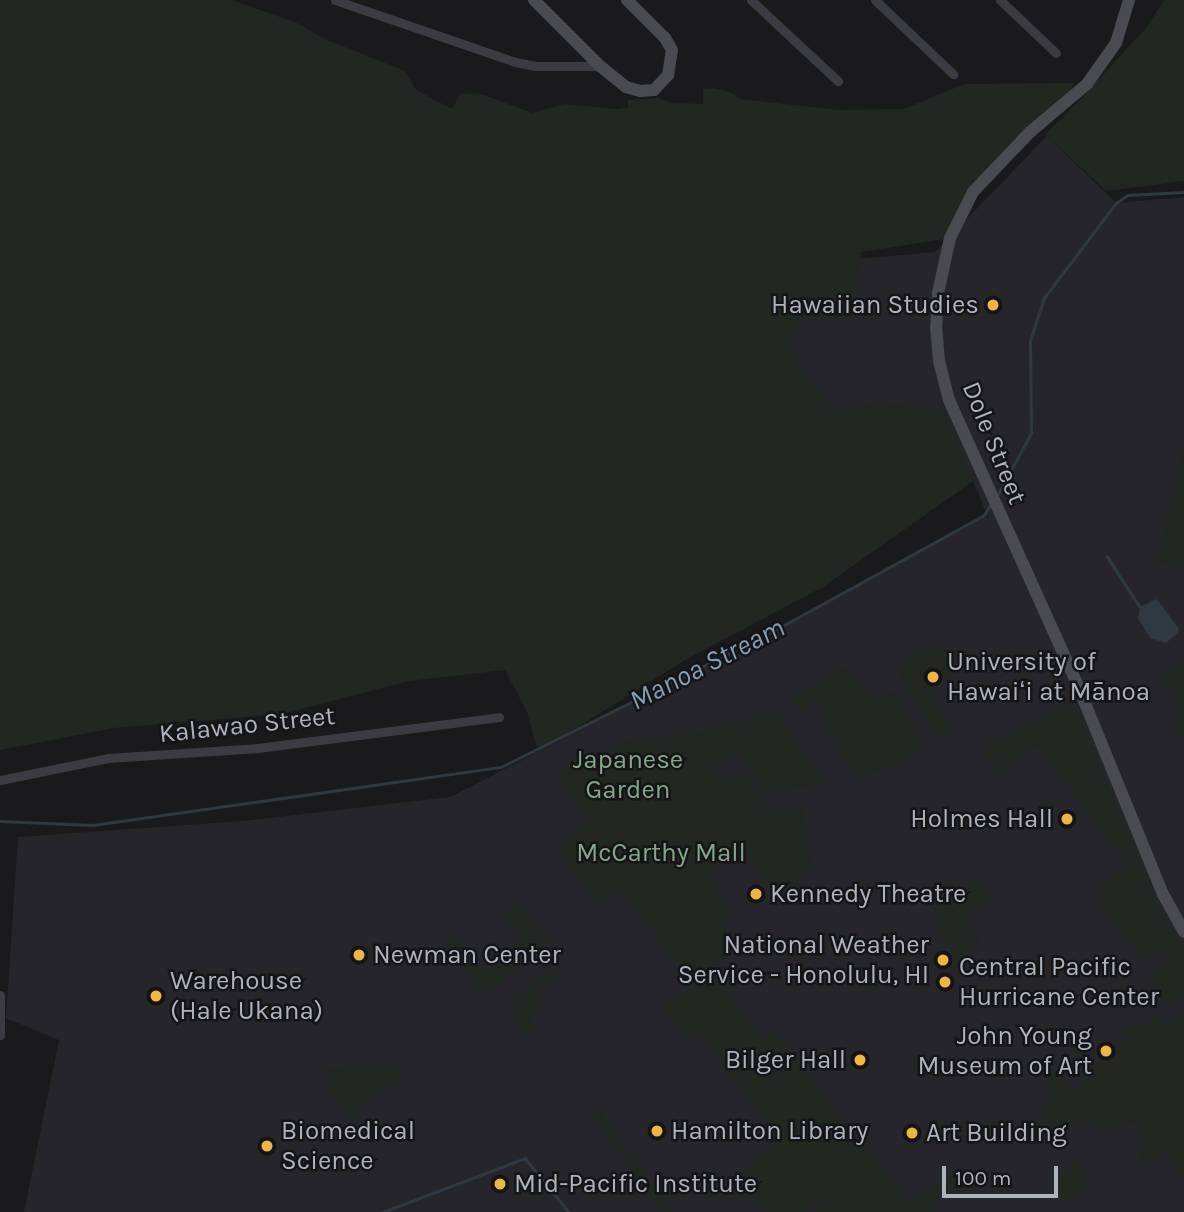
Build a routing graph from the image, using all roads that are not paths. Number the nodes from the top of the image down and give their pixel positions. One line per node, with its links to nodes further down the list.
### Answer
1 (335, 0): 9 (street)
2 (534, 0): 9 (street)
3 (628, 0): 9 (street)
4 (751, 0): 11 (street)
5 (875, 0): 10 (street)
6 (1000, 0): 8 (street)
7 (1129, 0): 14 (street, Dole Street)
8 (1056, 53)
9 (600, 66)
10 (953, 74)
11 (838, 81)
12 (499, 717): 13 (street, Kalawao Street)
13 (0, 780)
14 (1184, 932)
15 (0, 995): 16 (street)
16 (0, 1035)

